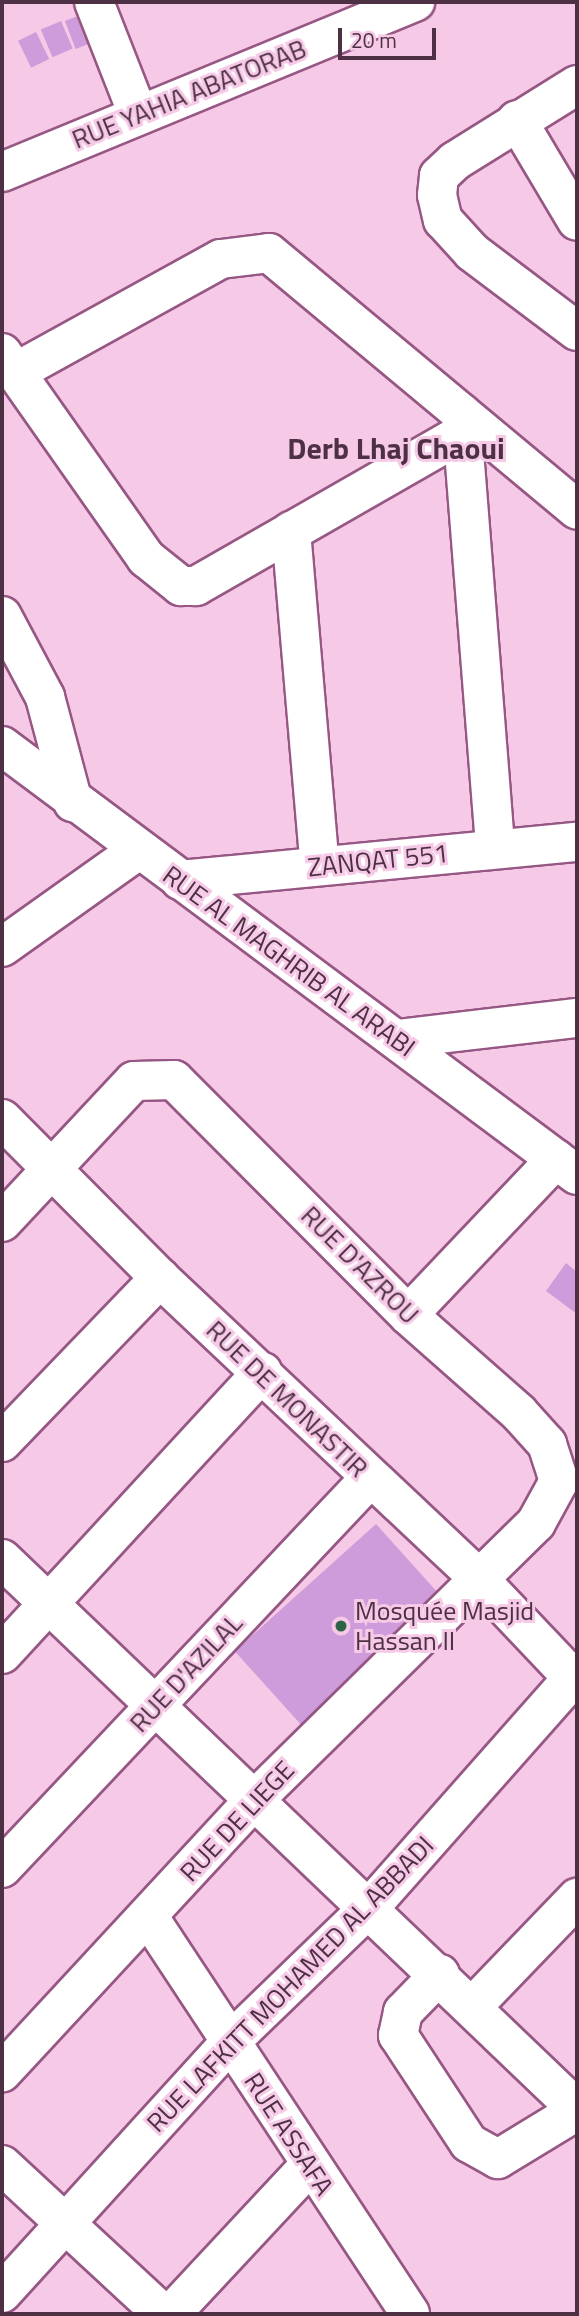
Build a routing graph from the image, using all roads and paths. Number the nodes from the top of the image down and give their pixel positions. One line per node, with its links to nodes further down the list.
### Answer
1 (94, 2): 4 (street)
2 (415, 2): 4 (street, RUE YAHIA ABATORAB)
3 (577, 85): 5 (street)
4 (137, 112): 6 (street, RUE YAHIA ABATORAB)
5 (517, 120): 7 (street); 8 (street)
6 (2, 172)
7 (577, 221)
8 (577, 331)
9 (9, 363): 10 (street); 12 (street)
10 (462, 423): 11 (street); 12 (street); 17 (street)
11 (577, 510)
12 (292, 531): 19 (street)
13 (2, 616): 15 (street)
14 (2, 746): 15 (street, RUE AL MAGHRIB AL ARABI)
15 (73, 802): 18 (street, RUE AL MAGHRIB AL ARABI)
16 (577, 842): 17 (street, ZANQAT 551)
17 (495, 848): 19 (street, ZANQAT 551)
18 (137, 851): 20 (street, RUE AL MAGHRIB AL ARABI); 21 (street)
19 (320, 866): 20 (street, ZANQAT 551)
20 (180, 880): 23 (street, RUE AL MAGHRIB AL ARABI)
21 (2, 947)
22 (577, 1018): 23 (street)
23 (397, 1039): 25 (street, RUE AL MAGHRIB AL ARABI)
24 (2, 1119): 26 (street, RUE DE MONASTIR)
25 (567, 1167): 29 (street)
26 (48, 1170): 27 (street, RUE D'AZROU); 28 (street, RUE DE MONASTIR); 29 (street, RUE D'AZROU)
27 (2, 1222)
28 (160, 1279): 30 (street, RUE DE MONASTIR); 31 (street)
29 (408, 1315): 34 (street, RUE D'AZROU)
30 (262, 1372): 32 (street, RUE DE MONASTIR); 35 (street)
31 (2, 1442)
32 (370, 1478): 34 (street, RUE DE MONASTIR); 38 (street, RUE D'AZILAL)
33 (2, 1559): 35 (street)
34 (477, 1577): 37 (street, RUE DE MONASTIR); 39 (street, RUE DE LIEGE)
35 (46, 1605): 36 (street); 38 (street)
36 (2, 1654)
37 (575, 1675): 42 (street, RUE LAFKITT MOHAMED AL ABBADI)
38 (156, 1706): 39 (street); 40 (street, RUE D'AZILAL)
39 (256, 1798): 42 (street); 43 (street, RUE DE LIEGE)
40 (2, 1868)
41 (576, 1902): 45 (street)
42 (370, 1907): 44 (street); 46 (street, RUE LAFKITT MOHAMED AL ABBADI)
43 (148, 1916): 46 (street, RUE ASSAFA); 47 (street, RUE DE LIEGE)
44 (440, 1974): 45 (street); 48 (street)
45 (474, 2006): 48 (street)
46 (230, 2042): 50 (street, RUE ASSAFA); 51 (street, RUE LAFKITT MOHAMED AL ABBADI)
47 (2, 2072)
48 (577, 2110)
49 (2, 2165): 51 (street)
50 (308, 2167): 54 (street); 55 (street, RUE ASSAFA)
51 (65, 2224): 52 (street, RUE LAFKITT MOHAMED AL ABBADI); 53 (street)
52 (2, 2293)
53 (163, 2314)
54 (171, 2314)
55 (410, 2314)

